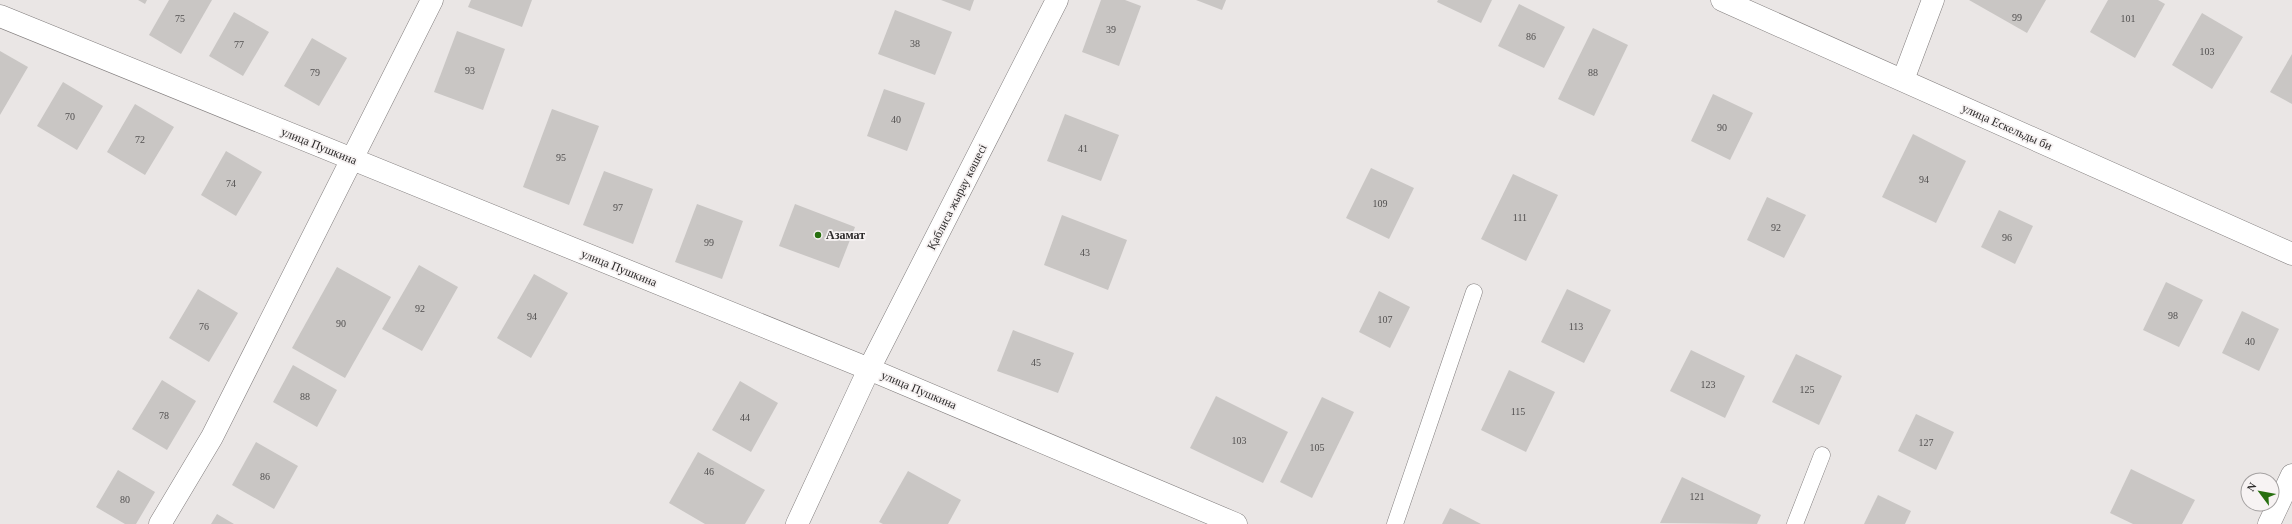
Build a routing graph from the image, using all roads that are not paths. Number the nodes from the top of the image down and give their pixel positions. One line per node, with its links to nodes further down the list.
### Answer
1 (432, 0): 7 (street)
2 (1056, 0): 10 (street, Қаблиса жырау көшесі)
3 (1722, 0): 6 (street, улица Ескельды би)
4 (1934, 0): 6 (street)
5 (0, 16): 7 (street, улица Пушкина)
6 (1903, 80): 8 (street, улица Ескельды би)
7 (352, 159): 10 (street, улица Пушкина); 13 (street)
8 (2292, 254)
9 (1474, 292): 16 (lane)
10 (869, 370): 14 (street, Қаблиса жырау көшесі); 15 (street, улица Пушкина)
11 (1822, 455): 17 (lane)
12 (2292, 475): 18 (street)
13 (160, 524)
14 (797, 524)
15 (1236, 524)
16 (1395, 524)
17 (1795, 524)
18 (2269, 524)

